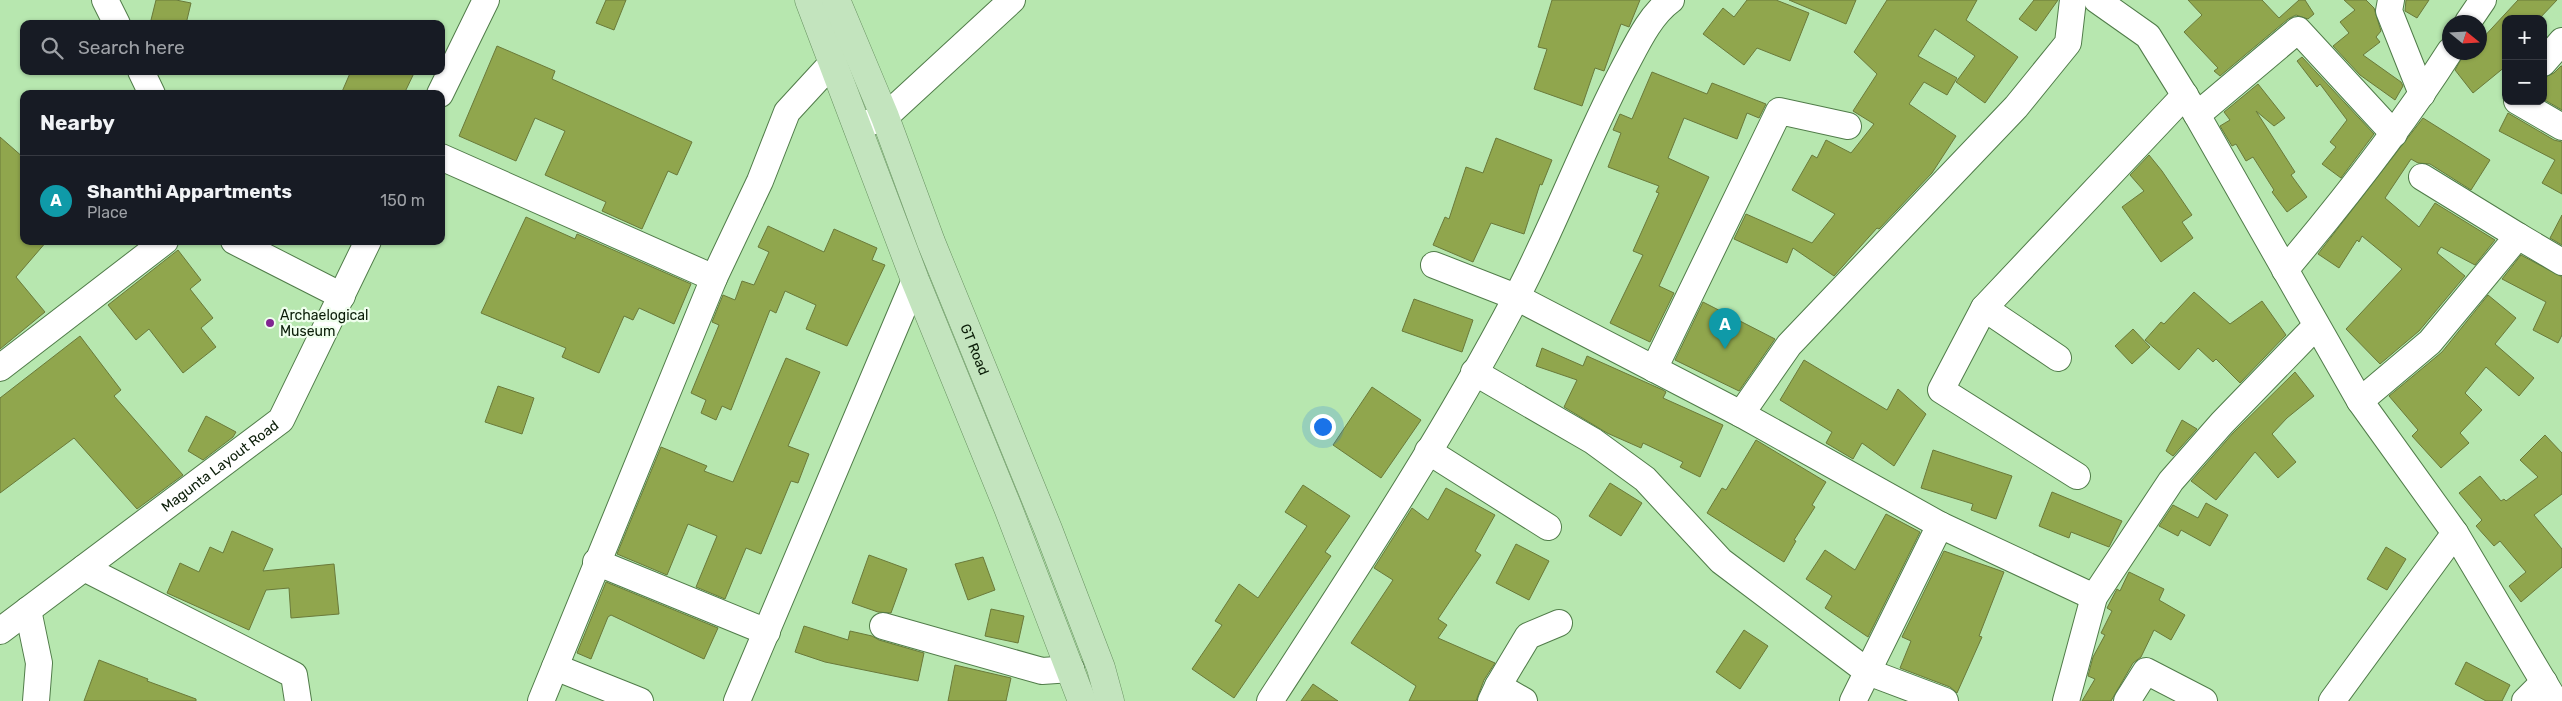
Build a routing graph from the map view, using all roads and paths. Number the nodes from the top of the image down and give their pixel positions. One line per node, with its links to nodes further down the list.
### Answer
1 (105, 0): 12 (street)
2 (486, 0): 19 (street)
3 (809, 0): 16 (main road)
4 (836, 0): 23 (main road, GT Road)
5 (1012, 0): 23 (street)
6 (1671, 0): 40 (street)
7 (2073, 0): 48 (street)
8 (2097, 0): 21 (street)
9 (2391, 0): 20 (street)
10 (2483, 0): 11 (street)
11 (2473, 15)
12 (115, 20)
13 (2562, 41): 15 (street)
14 (2444, 60): 20 (street)
15 (2546, 60)
16 (832, 62): 25 (main road); 37 (street)
17 (143, 75): 18 (street)
18 (150, 90)
19 (442, 90)
20 (2422, 94): 27 (street)
21 (2191, 105): 27 (street); 36 (street); 41 (street)
22 (2524, 105): 26 (street)
23 (885, 117): 25 (street); 73 (main road, GT Road)
24 (1848, 126): 45 (street)
25 (857, 127): 38 (main road)
26 (2562, 128)
27 (2394, 134): 36 (street)
28 (445, 159): 37 (street)
29 (2422, 178): 30 (street)
30 (2518, 236): 34 (street); 47 (street)
31 (160, 245): 44 (street)
32 (242, 245): 39 (street)
33 (366, 245): 39 (street, Magunta Layout Road)
34 (2562, 262)
35 (1434, 265): 40 (street)
36 (2285, 270): 42 (street)
37 (714, 278): 54 (street)
38 (915, 280): 61 (street); 63 (main road)
39 (342, 296): 55 (street, Magunta Layout Road)
40 (1516, 297): 45 (street); 46 (street)
41 (1984, 308): 43 (street); 50 (street)
42 (2316, 326): 47 (street); 56 (street)
43 (2058, 358)
44 (0, 368)
45 (1654, 369): 48 (street)
46 (1474, 372): 49 (street); 64 (street)
47 (2360, 401): 53 (street)
48 (1740, 414): 51 (street)
49 (1428, 451): 52 (street); 74 (street)
50 (2077, 476)
51 (1940, 525): 56 (street); 64 (street)
52 (1548, 526)
53 (2455, 533): 66 (street); 81 (street)
54 (596, 562): 61 (street); 62 (street)
55 (84, 568): 57 (street, Magunta Layout Road); 68 (street)
56 (2094, 597): 78 (street)
57 (28, 610): 60 (street, Magunta Layout Road); 67 (street)
58 (1559, 623): 65 (street)
59 (883, 626): 63 (street)
60 (0, 631)
61 (767, 632): 71 (street)
62 (555, 667): 69 (street); 70 (street)
63 (1071, 670): 72 (main road)
64 (1868, 672): 76 (street); 77 (street)
65 (1495, 694): 75 (street)
66 (2555, 696): 82 (street)
67 (36, 701)
68 (298, 701)
69 (541, 701)
70 (640, 701)
71 (736, 701)
72 (1082, 701)
73 (1110, 701)
74 (1270, 701)
75 (1524, 701)
76 (1853, 701)
77 (1945, 701)
78 (2066, 701)
79 (2127, 701): 80 (street)
80 (2204, 701)
81 (2332, 701)
82 (2525, 701)

